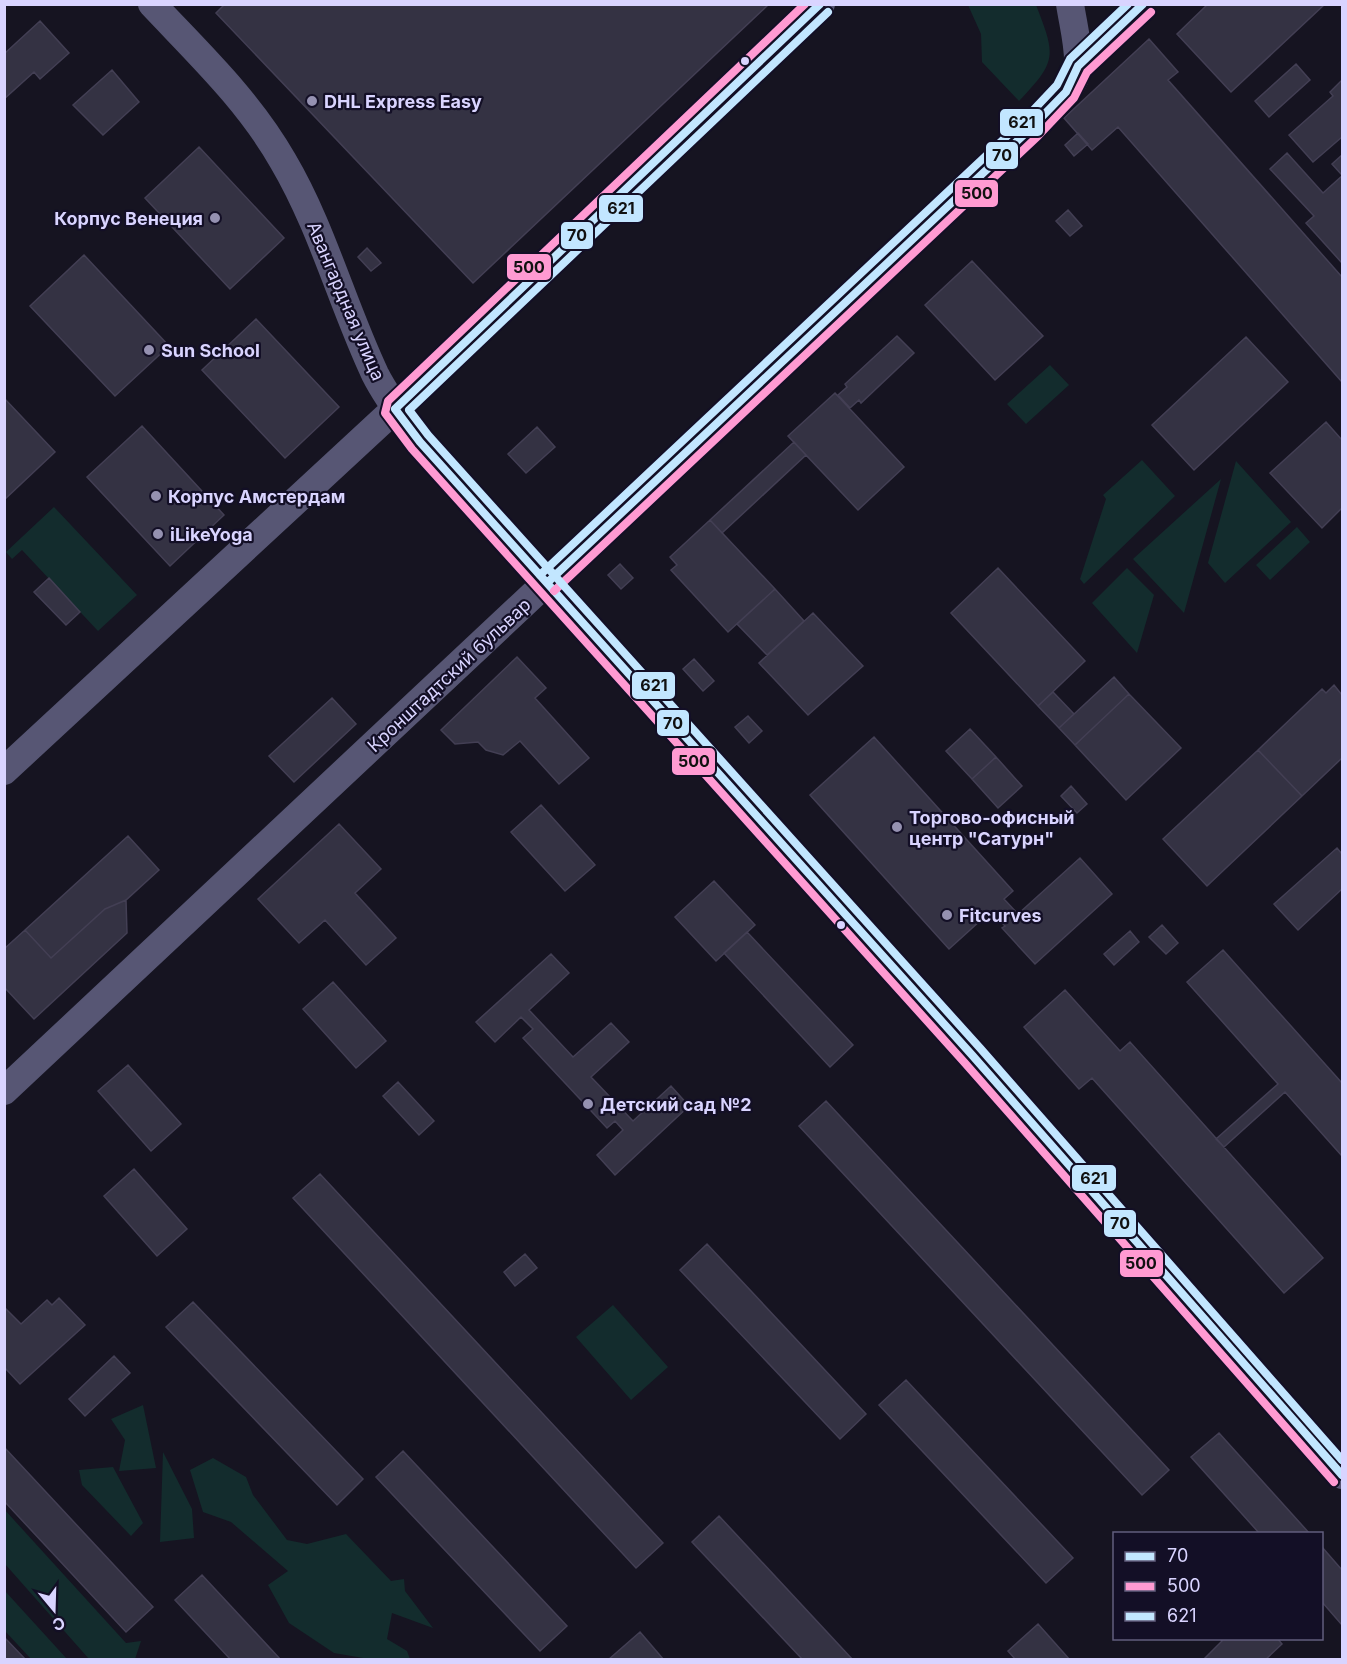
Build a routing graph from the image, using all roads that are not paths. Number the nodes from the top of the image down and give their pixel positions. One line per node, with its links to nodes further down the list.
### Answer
1 (152, 4): 6 (main road, Авангардная улица)
2 (821, 4): 6 (main road)
3 (1049, 4): 5 (main road)
4 (1070, 4): 5 (main road, Кронштадтский бульвар)
5 (1077, 47): 7 (main road, Кронштадтский бульвар)
6 (395, 409): 7 (main road, Авангардная улица); 8 (main road)
7 (547, 583): 9 (main road, Кронштадтский бульвар); 10 (main road, Авангардная улица)
8 (4, 771)
9 (4, 1090)
10 (1342, 1475)

